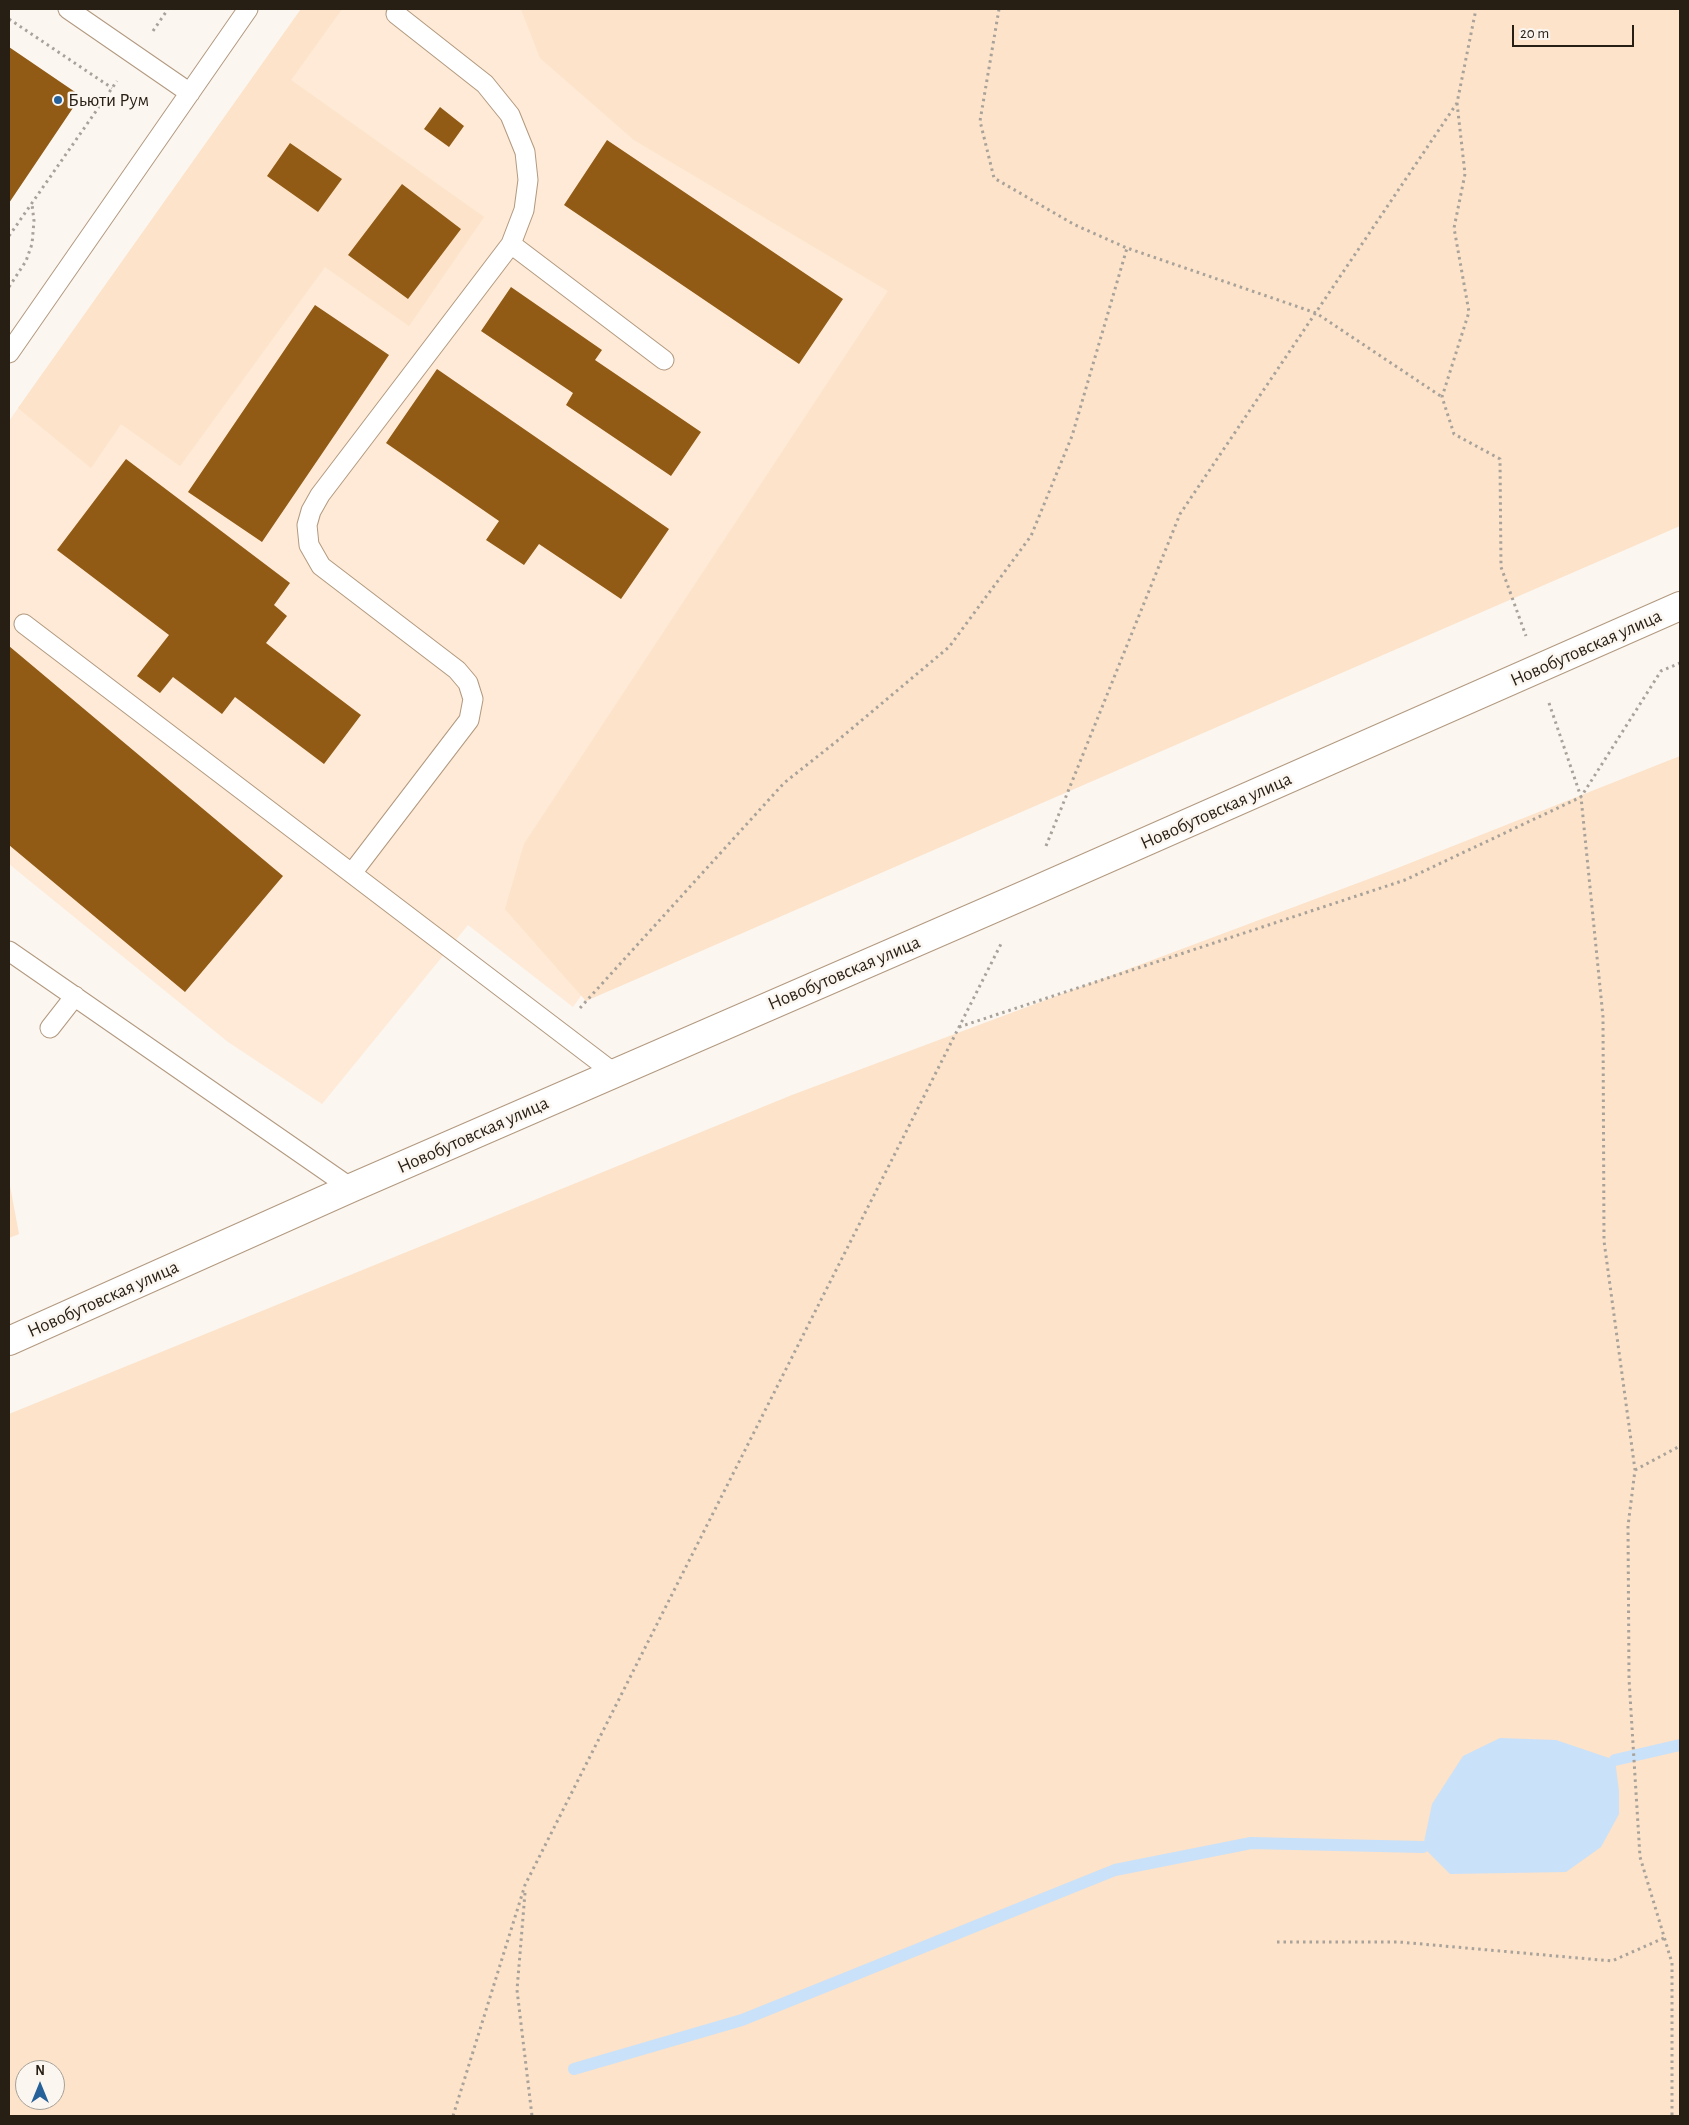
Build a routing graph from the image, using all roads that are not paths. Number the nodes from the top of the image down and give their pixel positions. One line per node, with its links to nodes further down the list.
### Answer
1 (68, 9): 4 (lane)
2 (247, 9): 4 (lane)
3 (396, 14): 5 (lane)
4 (190, 93): 6 (lane)
5 (511, 244): 7 (lane); 10 (lane)
6 (9, 353)
7 (664, 360)
8 (1680, 606): 14 (street, Новобутовская улица)
9 (24, 624): 10 (lane)
10 (352, 874): 14 (lane)
11 (9, 951): 12 (lane)
12 (75, 996): 13 (lane); 15 (lane)
13 (50, 1028)
14 (614, 1073): 15 (street, Новобутовская улица)
15 (351, 1188): 16 (street, Новобутовская улица)
16 (9, 1341)

